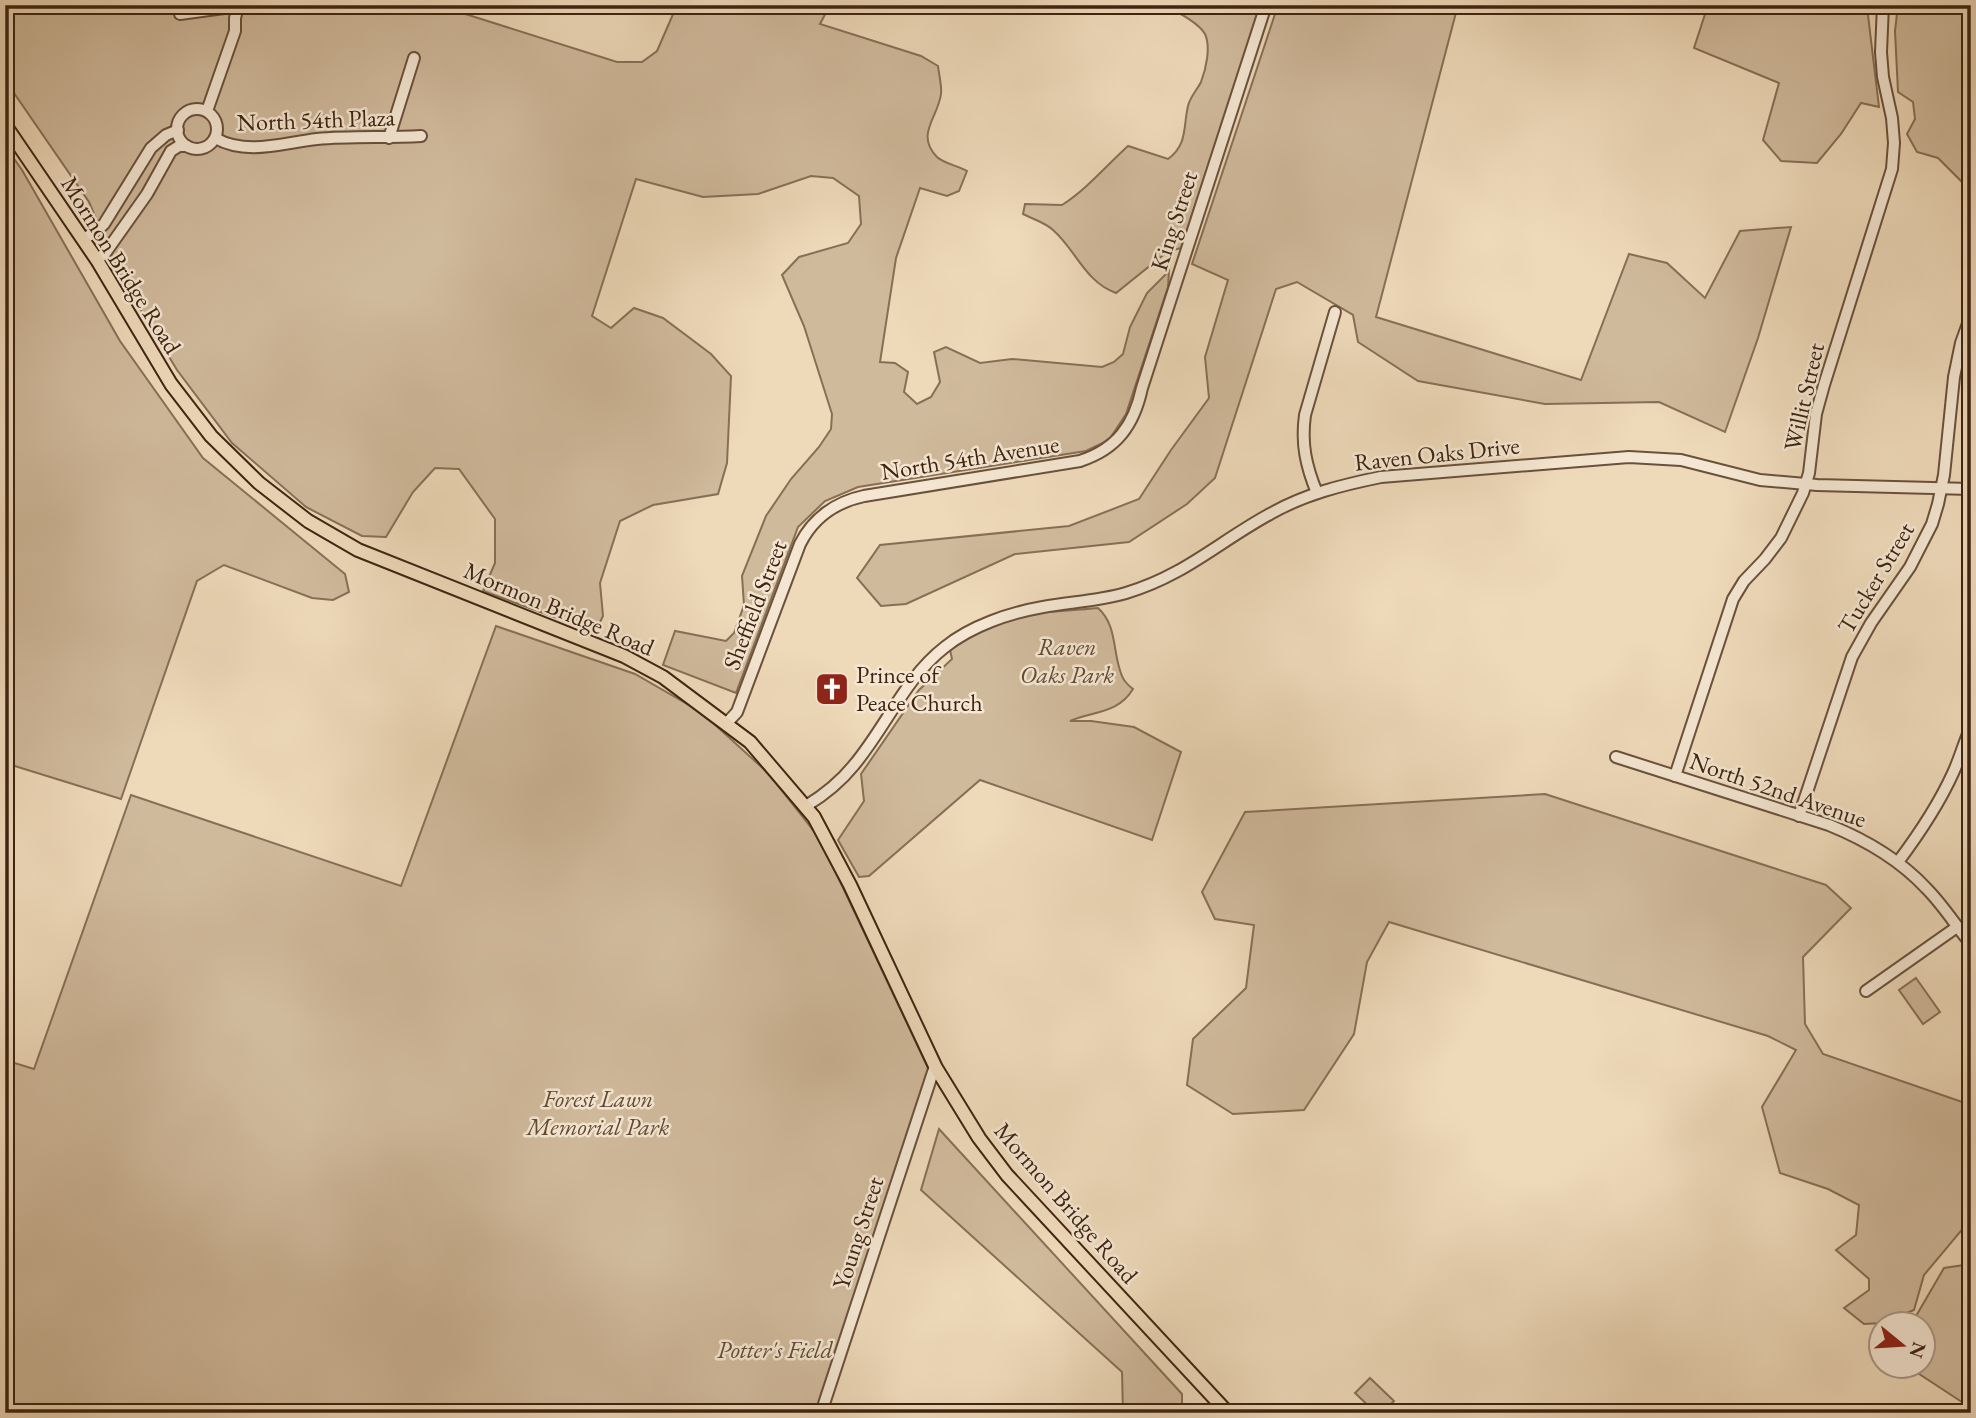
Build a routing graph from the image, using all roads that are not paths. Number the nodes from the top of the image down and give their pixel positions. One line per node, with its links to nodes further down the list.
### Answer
1 (1266, 5): 19 (street, King Street)
2 (1883, 5): 20 (street, Willit Street)
3 (242, 6): 4 (street); 6 (street)
4 (180, 13)
5 (414, 58): 11 (street)
6 (206, 111): 8 (street); 10 (street)
7 (5, 125): 13 (main road, Mormon Bridge Road)
8 (178, 130): 12 (street); 13 (street)
9 (421, 136): 11 (street, North 54th Plaza)
10 (215, 138): 11 (street, North 54th Plaza); 12 (street)
11 (389, 138)
12 (187, 146): 14 (street)
13 (83, 239): 14 (main road, Mormon Bridge Road)
14 (97, 260): 25 (main road, Mormon Bridge Road)
15 (1335, 312): 23 (street)
16 (1971, 315): 17 (street, Tucker Street)
17 (1959, 354): 18 (street); 21 (street, Tucker Street)
18 (1971, 357)
19 (1112, 444): 24 (street, North 54th Avenue)
20 (1806, 483): 21 (street, Raven Oaks Drive); 23 (street, Raven Oaks Drive); 28 (street, Willit Street)
21 (1942, 488): 22 (street, Raven Oaks Drive); 30 (street, Tucker Street)
22 (1971, 489)
23 (1317, 493): 29 (street, Raven Oaks Drive)
24 (832, 508): 25 (street, Sheffield Street)
25 (726, 724): 29 (main road, Mormon Bridge Road)
26 (1971, 727): 31 (street)
27 (1616, 757): 28 (street, North 52nd Avenue)
28 (1675, 776): 30 (street, North 52nd Avenue)
29 (806, 806): 35 (main road, Mormon Bridge Road)
30 (1799, 816): 31 (street, North 52nd Avenue)
31 (1898, 862): 32 (street, North 52nd Avenue)
32 (1957, 927): 33 (street, North 52nd Avenue); 34 (street)
33 (1971, 944)
34 (1866, 991)
35 (935, 1066): 36 (street, Young Street); 37 (main road, Mormon Bridge Road)
36 (821, 1413)
37 (1228, 1413)

